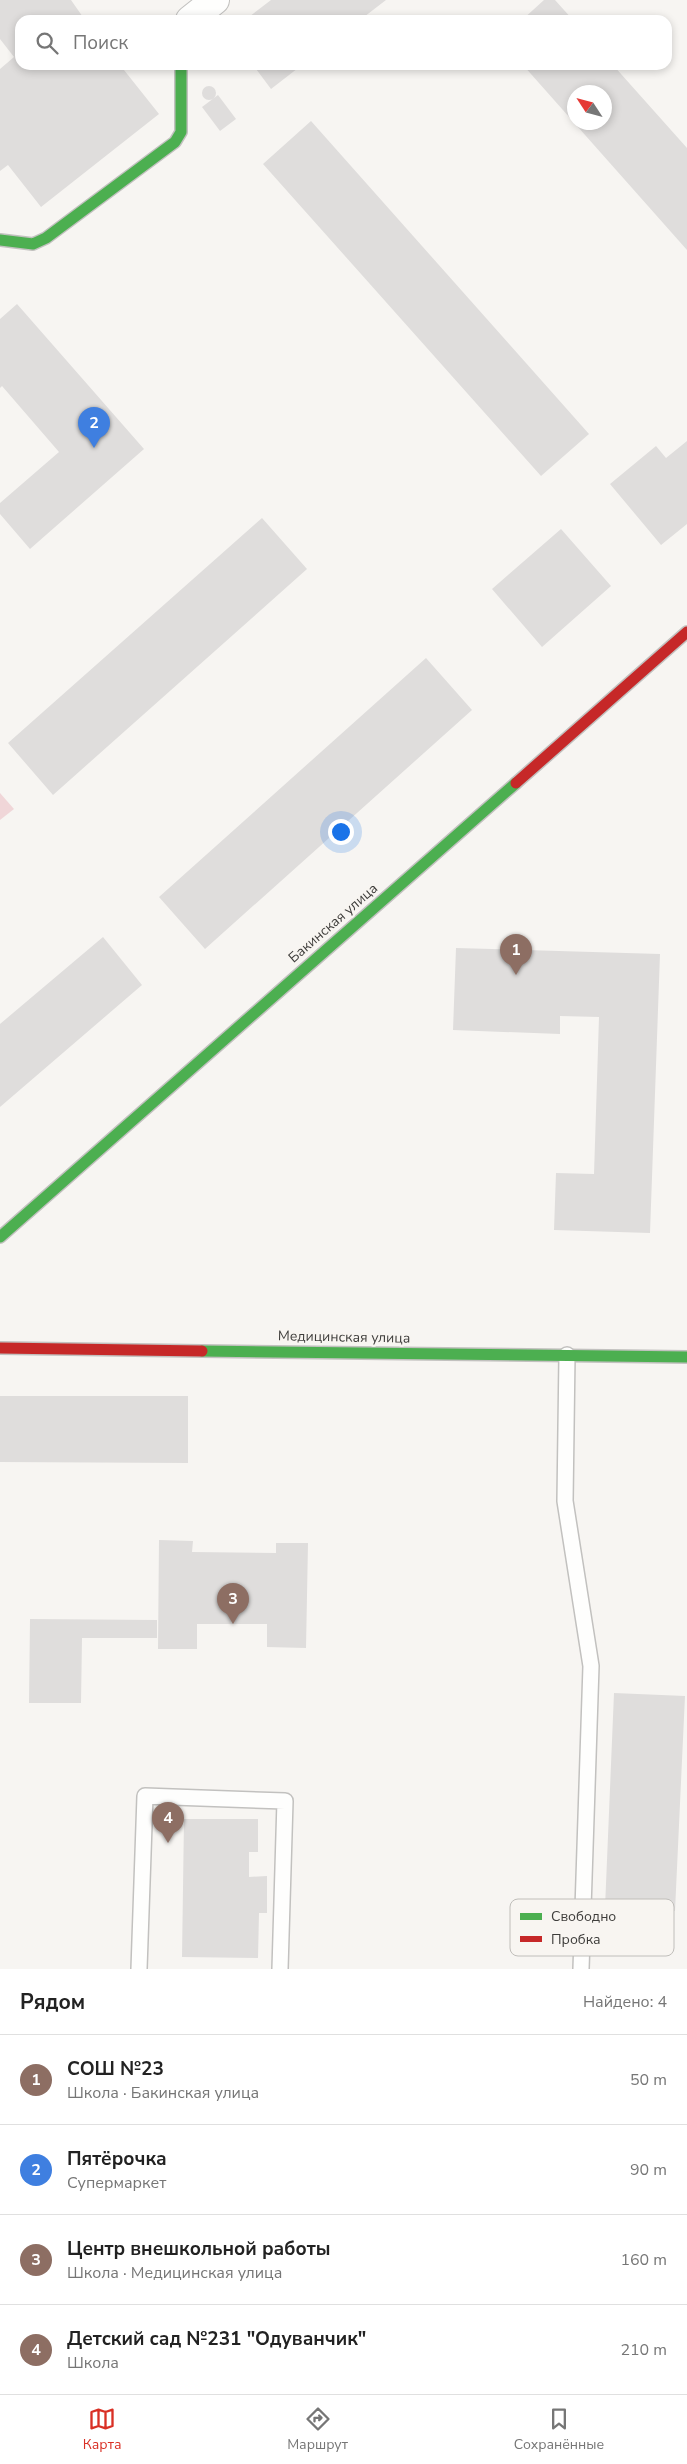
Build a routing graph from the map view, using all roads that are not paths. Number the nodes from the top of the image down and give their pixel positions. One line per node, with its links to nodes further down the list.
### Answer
1 (215, 0): 2 (street)
2 (196, 15)
3 (181, 70): 4 (street)
4 (0, 240)
5 (687, 632): 6 (street, Бакинская улица)
6 (0, 1237)
7 (0, 1348): 8 (street, Медицинская улица)
8 (567, 1355): 9 (street, Медицинская улица); 10 (lane)
9 (687, 1357)
10 (584, 1899)
11 (582, 1956): 14 (lane)
12 (139, 1969): 13 (lane)
13 (280, 1969)
14 (582, 1969)

